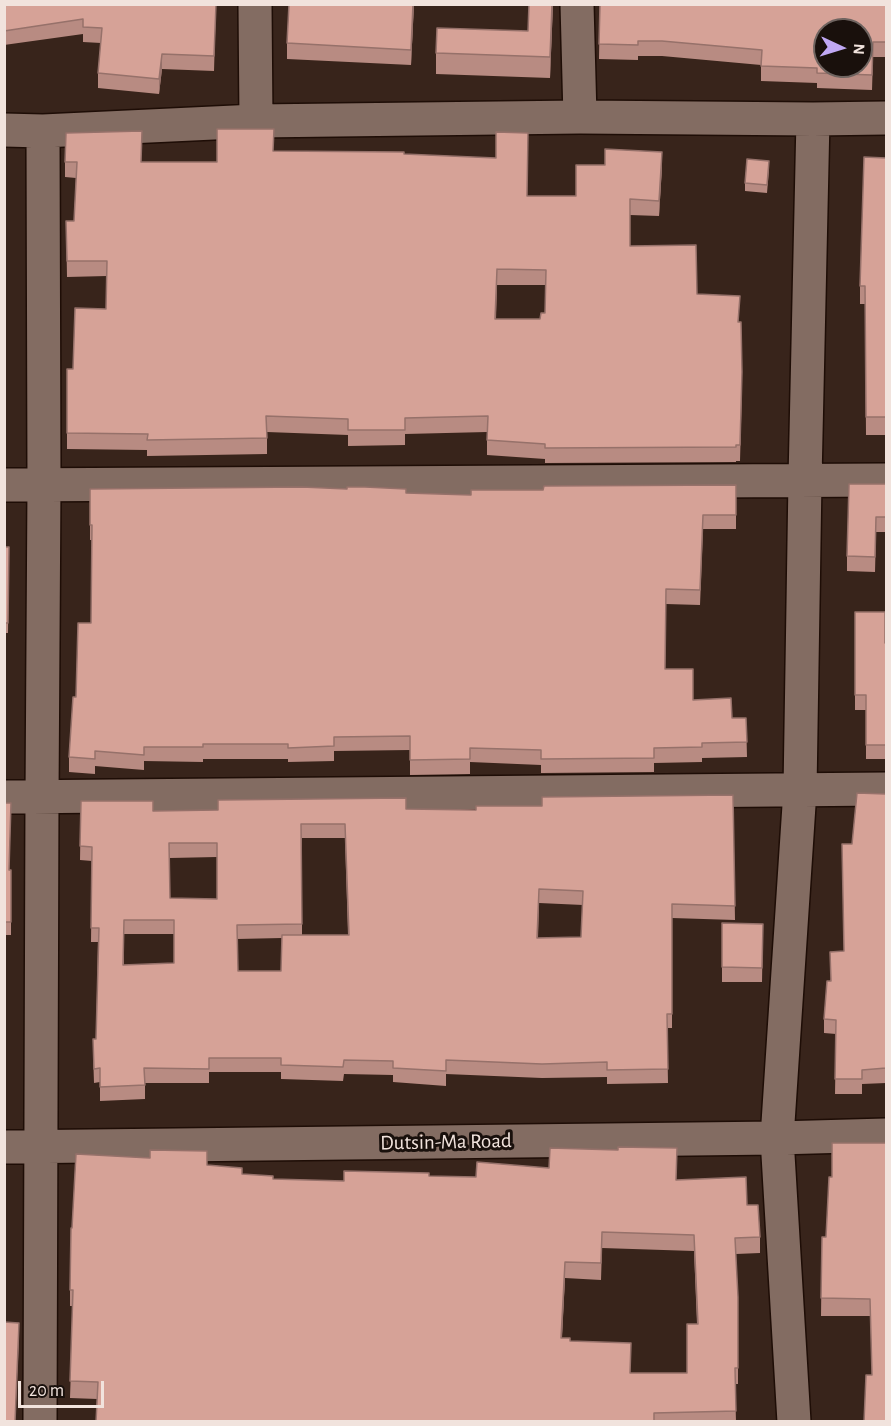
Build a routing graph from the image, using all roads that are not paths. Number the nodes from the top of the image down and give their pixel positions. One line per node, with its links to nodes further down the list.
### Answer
1 (255, 4): 6 (street)
2 (577, 4): 3 (street)
3 (580, 117): 5 (street); 6 (street)
4 (886, 118): 5 (street)
5 (813, 119): 9 (street)
6 (256, 121): 8 (street)
7 (4, 130): 8 (street)
8 (43, 131): 12 (street)
9 (805, 480): 10 (street); 12 (street); 13 (street)
10 (886, 480)
11 (4, 485): 12 (street)
12 (44, 485): 16 (street)
13 (800, 789): 14 (street); 16 (street); 18 (street)
14 (886, 789)
15 (4, 797): 16 (street)
16 (42, 797): 19 (street)
17 (886, 1135): 18 (street, Dutsin-Ma Road)
18 (777, 1138): 19 (street, Dutsin-Ma Road); 22 (street)
19 (41, 1146): 20 (street, Dutsin-Ma Road); 21 (street)
20 (4, 1147)
21 (40, 1422)
22 (794, 1422)

